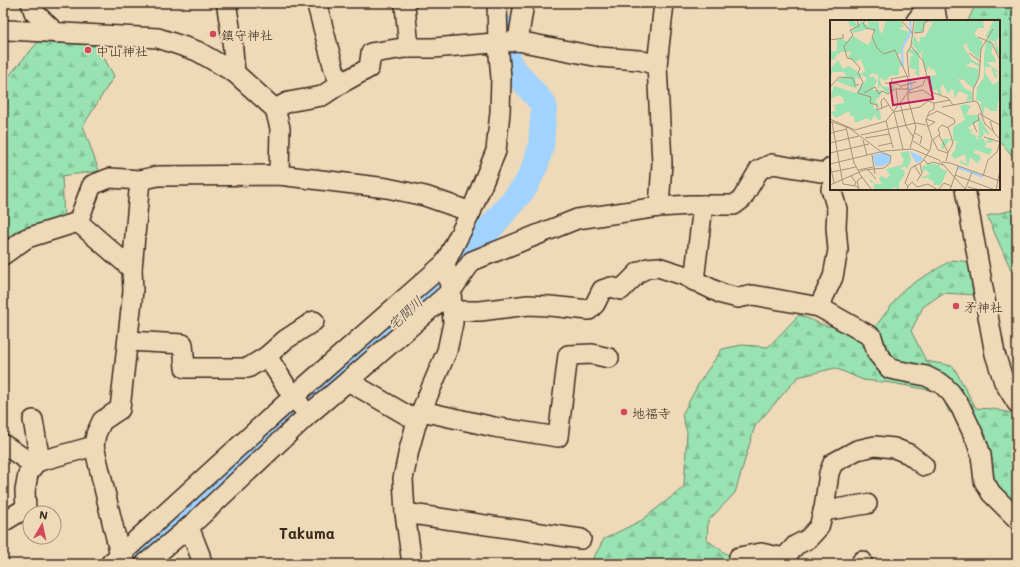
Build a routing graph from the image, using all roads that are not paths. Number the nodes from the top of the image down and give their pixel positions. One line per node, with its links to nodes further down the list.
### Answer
1 (31, 3): 13 (street)
2 (228, 3): 17 (street)
3 (497, 3): 14 (street)
4 (524, 3): 14 (street)
5 (664, 3): 16 (street)
6 (930, 3): 10 (street)
7 (934, 3): 11 (street)
8 (317, 5): 18 (street)
9 (405, 6): 15 (street)
10 (917, 20)
11 (937, 20)
12 (3, 29): 13 (street)
13 (56, 33): 17 (street)
14 (508, 42): 15 (street); 16 (street); 27 (street)
15 (409, 48): 18 (street)
16 (658, 65): 26 (street)
17 (235, 73): 19 (street)
18 (340, 84): 19 (street)
19 (275, 109): 20 (street)
20 (279, 175): 21 (street); 27 (street)
21 (140, 180): 28 (street); 31 (street)
22 (830, 180): 25 (street)
23 (832, 190): 34 (street)
24 (965, 190): 41 (street)
25 (703, 205): 26 (street); 32 (street)
26 (659, 207): 33 (street)
27 (471, 212): 30 (street)
28 (78, 222): 29 (street); 31 (street)
29 (3, 255)
30 (445, 263): 33 (street); 42 (street)
31 (132, 269): 37 (street)
32 (694, 281): 34 (street); 35 (street)
33 (451, 291): 35 (street); 40 (street)
34 (819, 307): 52 (street)
35 (452, 311): 43 (street)
36 (314, 321): 38 (street)
37 (128, 341): 38 (street); 46 (street)
38 (267, 356): 42 (street)
39 (609, 358): 43 (street)
40 (348, 381): 42 (street); 43 (street)
41 (1017, 403)
42 (300, 405): 54 (street); 57 (street)
43 (419, 416): 51 (street)
44 (34, 420): 47 (street)
45 (3, 444): 47 (street)
46 (94, 446): 47 (street); 57 (street)
47 (37, 463): 53 (street)
48 (924, 466): 50 (street)
49 (868, 504): 50 (street)
50 (823, 512): 58 (street)
51 (405, 513): 55 (street); 61 (street)
52 (1017, 519)
53 (3, 522)
54 (189, 526): 59 (street); 60 (street)
55 (581, 539)
56 (739, 557): 58 (street)
57 (120, 560)
58 (784, 561)
59 (145, 564)
60 (202, 564)
61 (412, 564)

